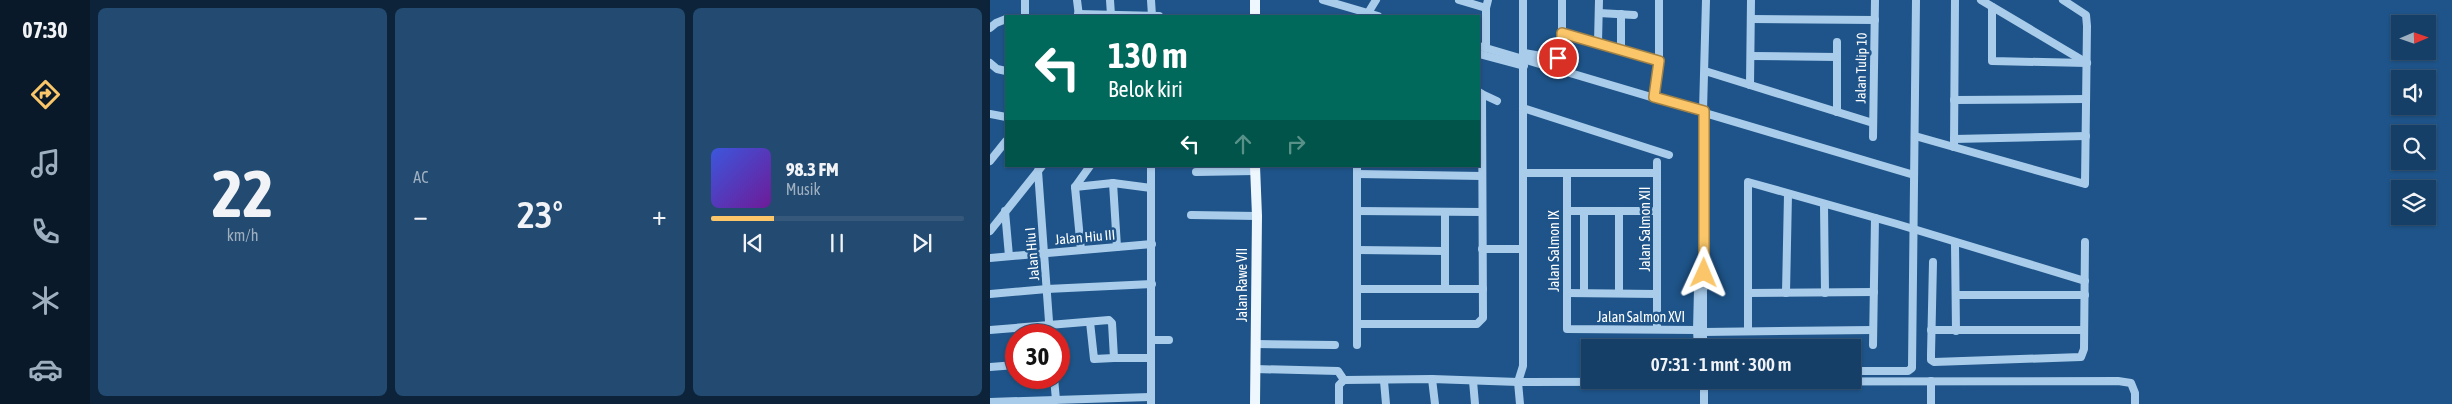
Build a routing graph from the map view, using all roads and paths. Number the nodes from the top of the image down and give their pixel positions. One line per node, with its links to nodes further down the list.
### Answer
1 (1025, 0): 25 (street)
2 (1077, 0): 26 (street)
3 (1110, 0): 27 (street)
4 (1151, 0): 28 (street)
5 (1255, 0): 29 (main road)
6 (1322, 0): 22 (street)
7 (1376, 0): 22 (street)
8 (1459, 0): 20 (street)
9 (1523, 0): 44 (street)
10 (1562, 0): 36 (street)
11 (1600, 0): 23 (street)
12 (1659, 0): 45 (street)
13 (1706, 0): 49 (street)
14 (1751, 0): 32 (street)
15 (1875, 0): 34 (street, Jalan Tulip 10)
16 (1916, 0): 62 (street)
17 (1955, 0): 54 (street)
18 (1981, 0): 21 (street)
19 (2063, 0): 47 (street)
20 (1487, 4): 39 (street)
21 (1992, 6): 47 (street); 47 (street)
22 (1368, 13): 30 (street)
23 (1599, 13): 24 (street); 38 (street)
24 (1621, 14): 31 (street); 40 (street)
25 (1025, 15)
26 (1078, 15): 27 (street)
27 (1111, 15)
28 (1152, 15)
29 (1256, 15)
30 (1375, 15)
31 (1634, 15)
32 (1751, 19): 34 (street); 42 (street)
33 (1005, 20): 35 (street)
34 (1874, 20): 61 (street, Jalan Tulip 10)
35 (990, 28)
36 (1562, 33): 38 (street); 44 (street)
37 (1837, 42): 43 (street)
38 (1598, 43): 40 (street)
39 (1482, 47): 44 (street)
40 (1621, 49): 45 (street)
41 (1480, 54): 44 (street)
42 (1751, 56): 43 (street); 50 (street)
43 (1837, 57): 58 (street)
44 (1524, 59): 52 (street); 56 (street)
45 (1659, 61): 52 (street)
46 (990, 63): 48 (street)
47 (2087, 63): 53 (street)
48 (1005, 71)
49 (1705, 71): 50 (street); 57 (street)
50 (1750, 85): 58 (street)
51 (1481, 93): 55 (street); 65 (street)
52 (1654, 97): 57 (street)
53 (2086, 98): 54 (street); 63 (street)
54 (1954, 100): 67 (street)
55 (1497, 101)
56 (1523, 108): 68 (street); 77 (street)
57 (1704, 111): 80 (street); 140 (street)
58 (1837, 112): 61 (street)
59 (990, 114): 60 (street)
60 (1005, 117)
61 (1873, 123): 64 (street, Jalan Tulip 10)
62 (1915, 136): 67 (street); 80 (street)
63 (2086, 136): 67 (street); 67 (street)
64 (1873, 137)
65 (1481, 138): 81 (street)
66 (1005, 142): 69 (street)
67 (1954, 143)
68 (1669, 156)
69 (990, 161)
70 (1657, 162): 79 (street)
71 (1089, 167): 83 (street)
72 (1151, 167): 84 (street)
73 (1040, 169): 87 (street); 109 (street, Jalan Hiu I)
74 (1255, 169): 76 (street); 96 (main road, Jalan Rawe VII)
75 (1357, 170): 81 (street); 88 (street)
76 (1196, 172)
77 (1523, 173): 78 (street, Jalan Salmon XII); 105 (street)
78 (1567, 173): 79 (street, Jalan Salmon XII); 89 (street, Jalan Salmon IX)
79 (1658, 173): 92 (street, Jalan Salmon XII)
80 (1914, 175): 99 (street)
81 (1482, 176): 94 (street)
82 (1113, 183): 83 (street); 84 (street); 103 (street)
83 (1075, 187): 106 (street)
84 (1151, 188): 102 (street)
85 (1788, 194): 86 (street); 122 (street); 123 (street)
86 (1824, 204): 97 (street); 124 (street)
87 (1005, 211): 98 (street); 110 (street)
88 (1357, 211): 93 (street); 107 (street)
89 (1567, 211): 90 (street); 120 (street, Jalan Salmon IX)
90 (1584, 211): 91 (street); 126 (street)
91 (1619, 211): 92 (street); 121 (street)
92 (1658, 211): 127 (street, Jalan Salmon XII)
93 (1445, 212): 94 (street); 108 (street)
94 (1482, 212): 104 (street)
95 (1191, 214): 96 (street)
96 (1257, 216): 147 (main road, Jalan Rawe VII)
97 (1875, 218): 99 (street); 119 (street)
98 (990, 231)
99 (1914, 231): 101 (street); 156 (street)
100 (2085, 242): 113 (street)
101 (1955, 243): 113 (street); 128 (street)
102 (1152, 244): 103 (street, Jalan Hiu III); 114 (street)
103 (1117, 247): 106 (street, Jalan Hiu III)
104 (1482, 249): 105 (street); 118 (street)
105 (1522, 249): 163 (street)
106 (1082, 250): 109 (street, Jalan Hiu III)
107 (1357, 250): 108 (street); 116 (street)
108 (1445, 251): 117 (street)
109 (1044, 253): 110 (street, Jalan Hiu III); 115 (street, Jalan Hiu I)
110 (1009, 256): 111 (street, Jalan Hiu III)
111 (990, 258)
112 (1934, 262): 138 (street)
113 (2085, 281): 129 (street)
114 (1152, 284): 115 (street); 145 (street)
115 (1047, 289): 125 (street); 131 (street, Jalan Hiu I)
116 (1357, 289): 117 (street); 132 (street)
117 (1445, 289): 118 (street)
118 (1483, 289): 132 (street)
119 (1874, 292): 124 (street); 137 (street)
120 (1567, 293): 126 (street); 134 (street, Jalan Salmon IX)
121 (1619, 293): 126 (street); 127 (street)
122 (1748, 293): 123 (street); 141 (street)
123 (1786, 293): 124 (street)
124 (1825, 293)
125 (990, 294)
126 (1584, 294)
127 (1657, 294): 135 (street, Jalan Salmon XII)
128 (1956, 295): 129 (street); 142 (street)
129 (2085, 295): 139 (street)
130 (1090, 322): 131 (street); 151 (street); 151 (street)
131 (1049, 324)
132 (1357, 324): 149 (street)
133 (1005, 328): 136 (street)
134 (1567, 329): 135 (street, Jalan Salmon XVI)
135 (1657, 329): 140 (street, Jalan Salmon XVI)
136 (990, 330)
137 (1873, 330): 141 (street, Jalan Salmon XVI); 150 (street)
138 (1931, 330): 139 (street); 142 (street)
139 (2084, 330): 142 (street)
140 (1700, 331): 141 (street, Jalan Salmon XVI); 143 (street); 144 (street)
141 (1748, 331)
142 (1956, 331)
143 (1699, 339)
144 (1702, 339)
145 (1151, 340): 146 (street); 152 (street)
146 (1168, 340)
147 (1255, 344): 148 (street); 155 (main road, Jalan Rawe VII)
148 (1335, 345)
149 (1357, 345)
150 (1873, 345)
151 (1114, 358): 152 (street)
152 (1150, 358): 169 (street)
153 (1005, 366): 154 (street)
154 (990, 367)
155 (1255, 369): 158 (street); 171 (main road, Jalan Rawe VII)
156 (1861, 370)
157 (1432, 379): 159 (street); 160 (street); 174 (street)
158 (1344, 380): 159 (street); 172 (street)
159 (1384, 381): 173 (street)
160 (1473, 381): 163 (street); 175 (street)
161 (1581, 381): 163 (street)
162 (1861, 381): 164 (street)
163 (1518, 382): 176 (street)
164 (1931, 382): 178 (street); 179 (street)
165 (1055, 389): 168 (street)
166 (1702, 389): 177 (street)
167 (990, 392): 170 (street)
168 (1056, 400): 169 (street); 170 (street)
169 (1151, 401)
170 (990, 402)
171 (1255, 404)
172 (1339, 404)
173 (1386, 404)
174 (1435, 404)
175 (1475, 404)
176 (1520, 404)
177 (1704, 404)
178 (1931, 404)
179 (2135, 404)

